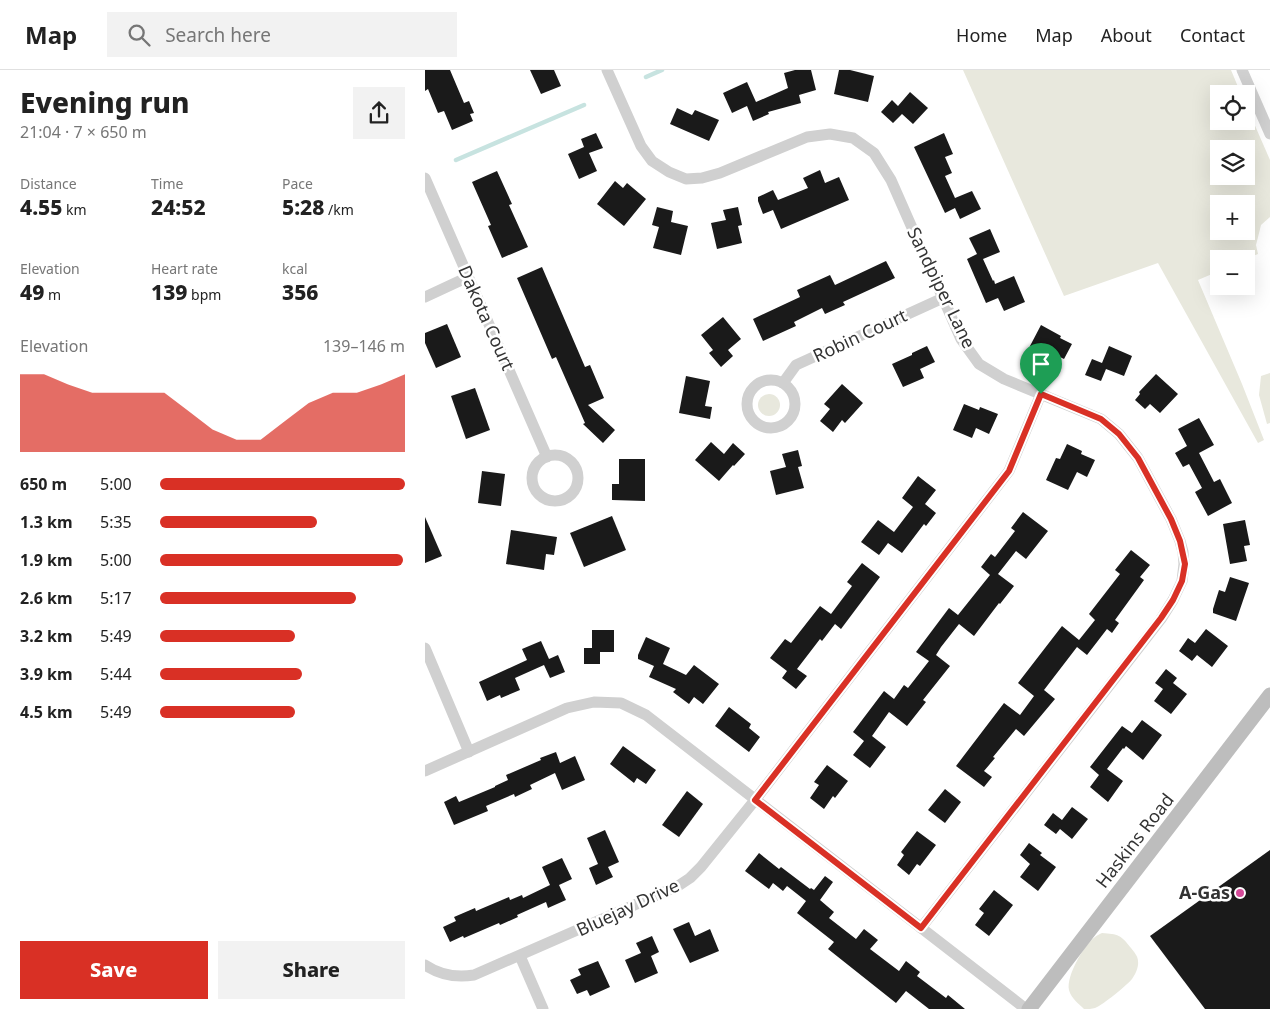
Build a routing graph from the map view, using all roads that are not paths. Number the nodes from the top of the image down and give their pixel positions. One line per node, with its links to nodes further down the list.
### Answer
1 (1242, 70): 3 (street)
2 (609, 75): 7 (street, Sandpiper Lane)
3 (1270, 134)
4 (425, 178): 5 (street, Dakota Court)
5 (468, 277): 6 (street); 10 (street, Dakota Court)
6 (425, 297)
7 (943, 298): 8 (street, Robin Court); 9 (street, Sandpiper Lane)
8 (783, 382): 8 (street)
9 (1041, 394): 15 (street, Bluejay Drive); 16 (street, Sandpiper Lane)
10 (547, 457): 10 (street)
11 (425, 648): 13 (street)
12 (1270, 696): 20 (main road, Haskins Road)
13 (469, 752): 14 (street); 15 (street)
14 (425, 771)
15 (755, 800): 16 (street); 17 (street, Bluejay Drive)
16 (921, 928): 20 (street)
17 (520, 956): 18 (street, Bluejay Drive); 19 (street)
18 (425, 966)
19 (543, 1009)
20 (1027, 1009)

